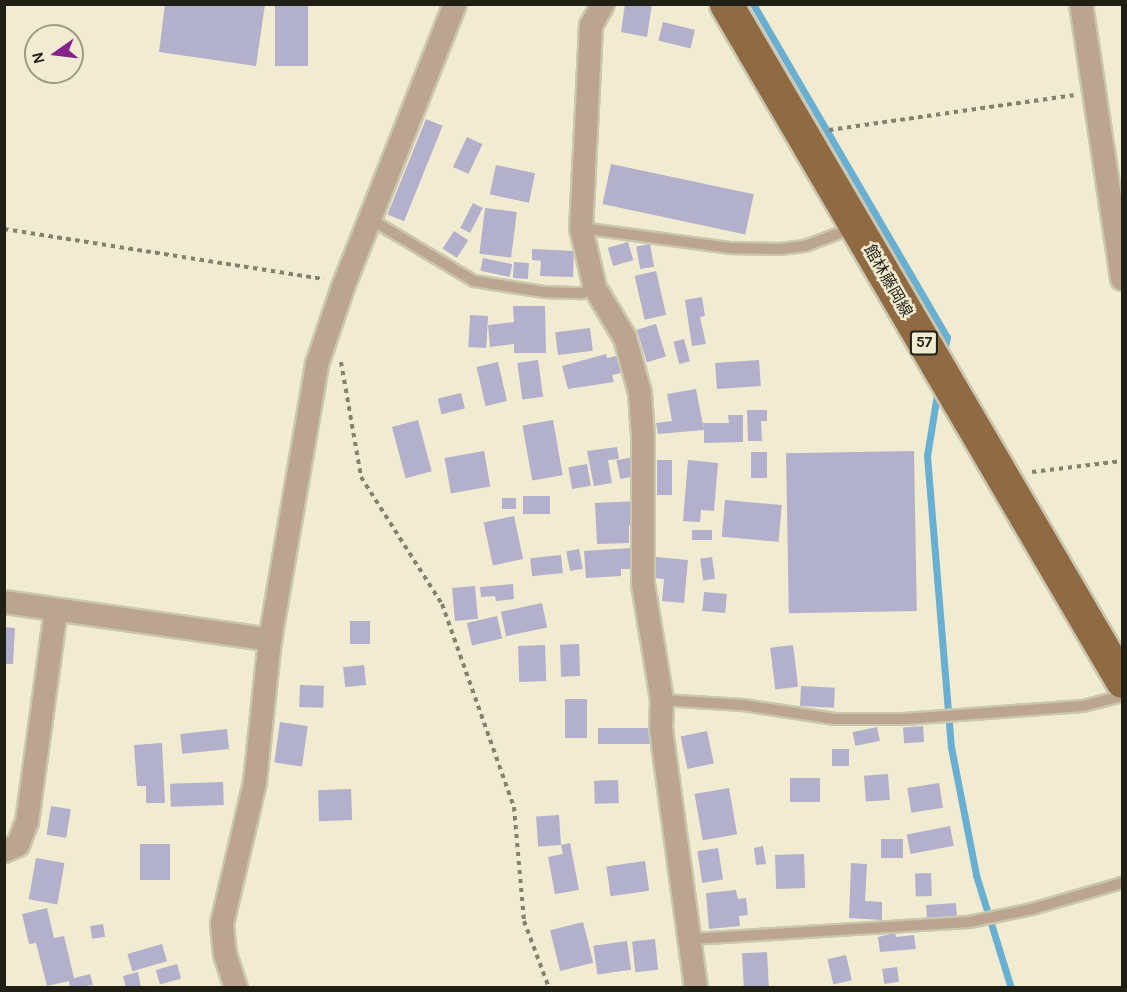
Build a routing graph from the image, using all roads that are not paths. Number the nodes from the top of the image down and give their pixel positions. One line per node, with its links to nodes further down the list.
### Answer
1 (455, 4): 5 (street)
2 (603, 4): 7 (street)
3 (726, 4): 6 (main road, 館林藤岡線 / 57)
4 (1081, 4): 8 (street)
5 (370, 219): 9 (lane); 12 (street)
6 (856, 227): 7 (lane); 13 (main road, 館林藤岡線 / 57)
7 (581, 228): 9 (street)
8 (1122, 279)
9 (596, 288): 15 (street)
10 (4, 602): 11 (street)
11 (56, 610): 12 (street); 16 (street)
12 (270, 640): 19 (street)
13 (1122, 681)
14 (1122, 696): 15 (lane)
15 (662, 700): 18 (street)
16 (4, 851)
17 (1122, 883): 18 (lane)
18 (692, 939): 20 (street)
19 (236, 987)
20 (696, 987)

